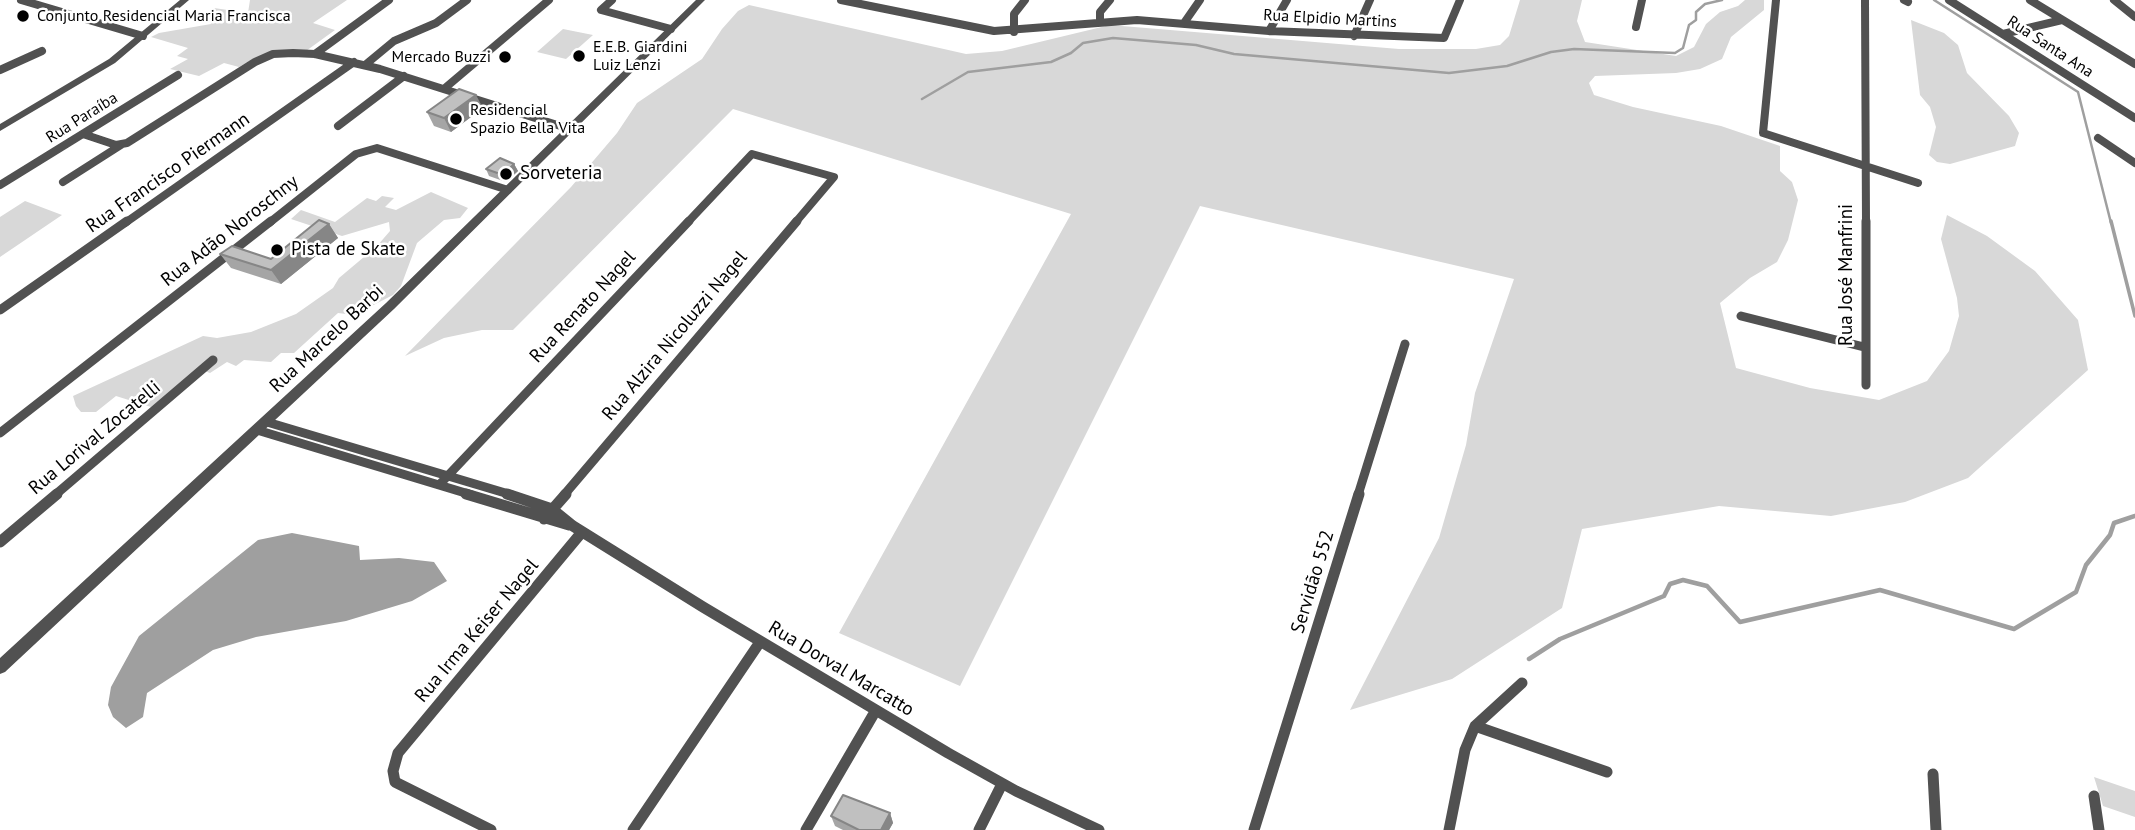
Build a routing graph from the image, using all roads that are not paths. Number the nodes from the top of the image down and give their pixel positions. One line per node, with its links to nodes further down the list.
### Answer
1 (21, 0): 31 (street)
2 (184, 0): 31 (street)
3 (389, 0): 34 (street)
4 (467, 0): 37 (street)
5 (549, 0): 41 (street)
6 (612, 0): 27 (street)
7 (701, 0): 27 (street, Rua Marcelo Barbi)
8 (841, 0): 21 (street, Rua Elpidio Martins)
9 (1026, 0): 29 (street)
10 (1110, 0): 24 (street)
11 (1200, 0): 25 (street)
12 (1287, 0): 28 (street)
13 (1370, 0): 32 (street)
14 (1460, 0): 32 (street, Rua Elpidio Martins)
15 (1642, 0): 26 (street)
16 (1776, 0): 51 (street)
17 (1865, 0): 51 (street, Rua José Manfrini)
18 (1949, 0): 30 (street, Rua Santa Ana)
19 (2030, 0): 23 (street)
20 (2113, 0): 22 (street)
21 (859, 2): 29 (street, Rua Elpidio Martins)
22 (2135, 17)
23 (2062, 20): 30 (street); 36 (street)
24 (1100, 21): 25 (street, Rua Elpidio Martins); 29 (street, Rua Elpidio Martins)
25 (1184, 23): 28 (street, Rua Elpidio Martins)
26 (1636, 27)
27 (671, 29): 45 (street, Rua Marcelo Barbi)
28 (1269, 31): 32 (street, Rua Elpidio Martins)
29 (1014, 32)
30 (2003, 34): 42 (street, Rua Santa Ana)
31 (143, 36): 44 (street)
32 (1354, 36)
33 (42, 51): 38 (street)
34 (315, 54): 35 (street); 48 (street)
35 (354, 62): 37 (street); 56 (street, Rua Francisco Piermann)
36 (2135, 64)
37 (365, 65): 40 (street)
38 (0, 70)
39 (178, 75): 46 (street, Rua Paraíba)
40 (404, 76): 41 (street); 43 (street)
41 (445, 88): 45 (street)
42 (2135, 118)
43 (338, 126)
44 (0, 128)
45 (570, 129): 55 (street, Rua Marcelo Barbi)
46 (83, 134): 48 (street); 54 (street, Rua Paraíba)
47 (2098, 138): 50 (street)
48 (121, 145): 52 (street)
49 (752, 154): 64 (street, Rua Renato Nagel); 66 (street, Rua Alzira Nicoluzzi Nagel)
50 (2135, 163)
51 (1864, 164): 53 (street); 59 (street, Rua José Manfrini)
52 (64, 182)
53 (1918, 183)
54 (0, 185)
55 (508, 190): 62 (street, Rua Marcelo Barbi); 63 (street, Rua Adão Noroschny)
56 (0, 310)
57 (1741, 316): 59 (street)
58 (1405, 344): 84 (street, Servidão 552)
59 (1864, 347): 61 (street, Rua José Manfrini)
60 (214, 360): 69 (street, Rua Lorival Zocatelli)
61 (1866, 385)
62 (262, 426): 64 (street, Rua Dorval Marcatto); 65 (street, Rua Dorval Marcatto); 71 (street, Rua Marcelo Barbi)
63 (0, 433)
64 (449, 474): 65 (street, Rua Renato Nagel); 66 (street, Rua Dorval Marcatto)
65 (440, 484): 67 (street, Rua Dorval Marcatto)
66 (552, 509): 67 (street, Rua Alzira Nicoluzzi Nagel); 68 (street, Rua Dorval Marcatto)
67 (544, 519): 68 (street, Rua Dorval Marcatto)
68 (577, 529): 70 (street, Rua Dorval Marcatto); 79 (street, Rua Irma Keiser Nagel)
69 (0, 542)
70 (760, 642): 73 (street, Rua Dorval Marcatto); 80 (street)
71 (0, 667)
72 (1522, 683): 74 (street)
73 (876, 710): 77 (street, Rua Dorval Marcatto); 81 (street)
74 (1475, 726): 75 (street); 85 (street)
75 (1607, 772)
76 (1933, 774): 86 (street)
77 (1002, 784): 82 (street); 83 (street, Rua Dorval Marcatto)
78 (2094, 796): 87 (street)
79 (491, 830)
80 (634, 830)
81 (806, 830)
82 (979, 830)
83 (1099, 830)
84 (1254, 830)
85 (1449, 830)
86 (1936, 830)
87 (2099, 830)

